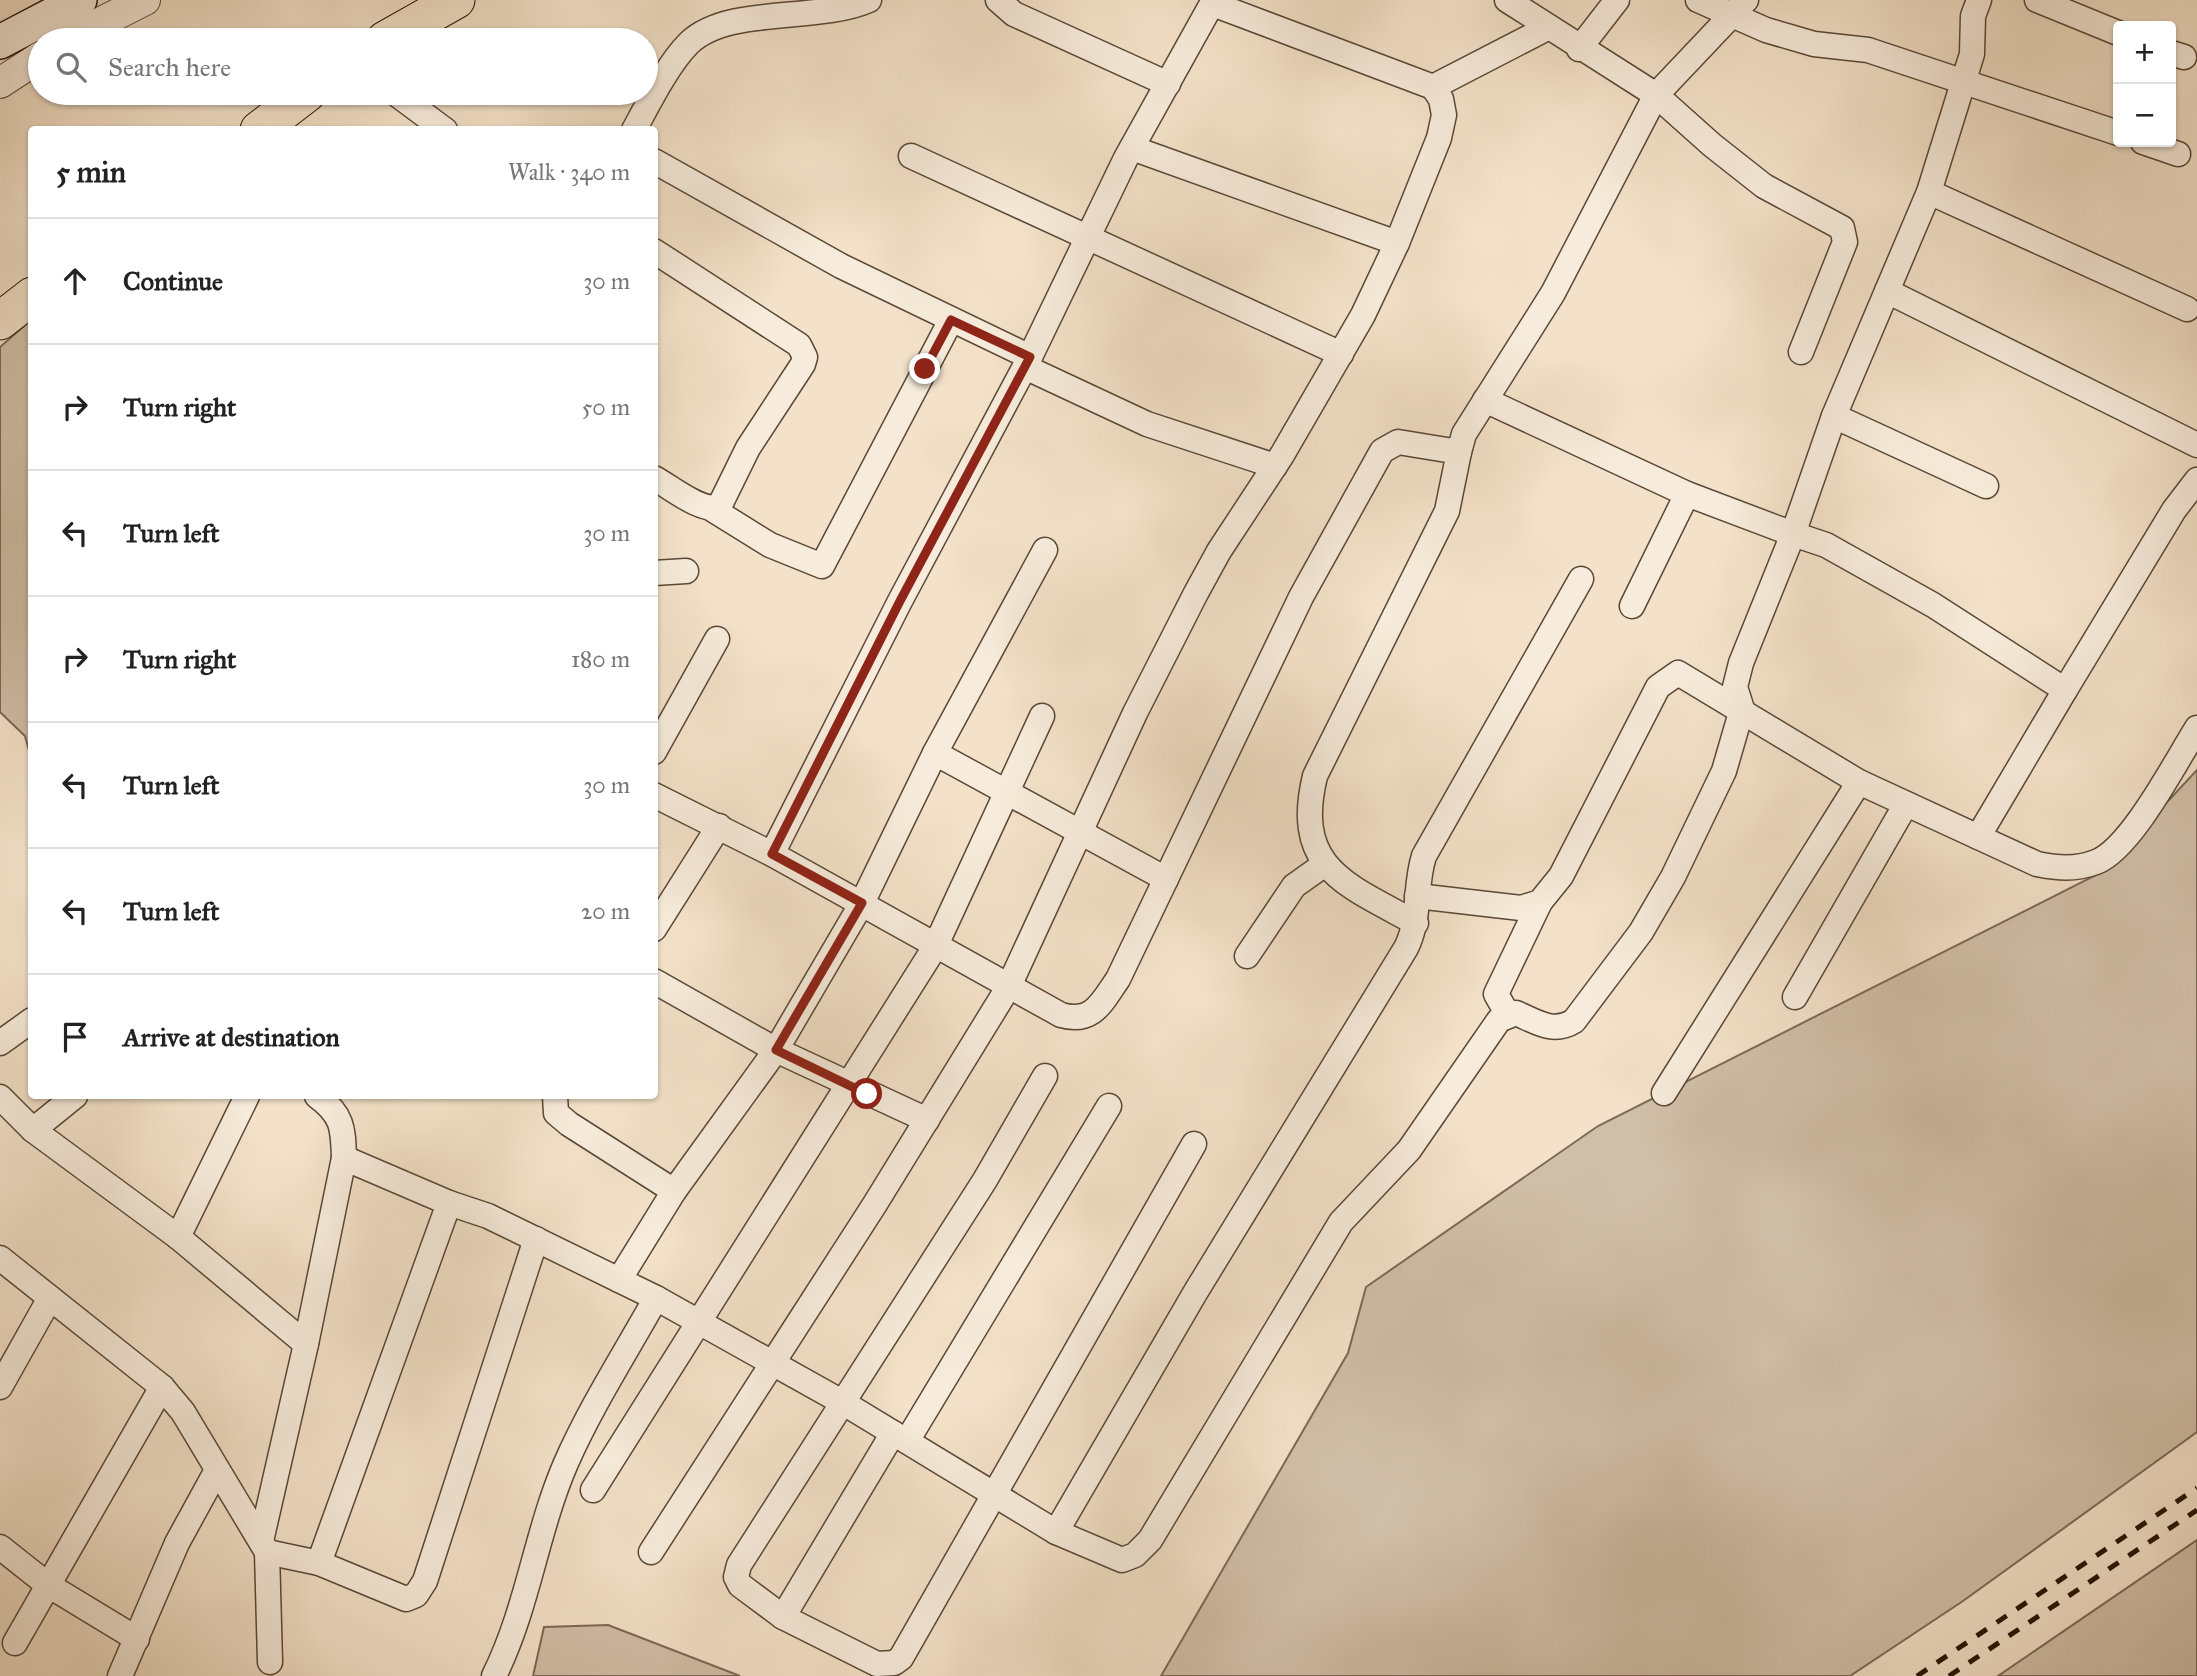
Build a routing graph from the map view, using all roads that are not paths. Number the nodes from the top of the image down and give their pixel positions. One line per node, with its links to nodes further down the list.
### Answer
1 (80, 0): 17 (main road)
2 (145, 0): 14 (street)
3 (456, 0): 15 (main road)
4 (869, 0): 24 (street)
5 (998, 0): 22 (street)
6 (1507, 0): 13 (street)
7 (1617, 0): 18 (street)
8 (1698, 0): 12 (street)
9 (1979, 0): 20 (street)
10 (2037, 0): 16 (street)
11 (1213, 2): 22 (street); 23 (street)
12 (1739, 9): 20 (street); 25 (street)
13 (1549, 27): 18 (street); 23 (street)
14 (90, 28)
15 (406, 28)
16 (2113, 31)
17 (0, 42)
18 (1579, 49): 25 (street)
19 (28, 65): 21 (street)
20 (1962, 79): 32 (street); 38 (street)
21 (0, 83)
22 (1168, 84): 34 (street)
23 (1433, 87): 40 (street)
24 (658, 92)
25 (1656, 94): 47 (street); 50 (street)
26 (291, 105): 29 (main road)
27 (411, 105): 30 (street)
28 (650, 105): 31 (street)
29 (264, 126)
30 (439, 126)
31 (637, 126)
32 (2113, 131)
33 (2158, 147): 35 (street)
34 (1132, 148): 39 (street); 40 (street)
35 (2178, 154)
36 (911, 156): 39 (street)
37 (658, 163): 45 (street)
38 (1929, 191): 42 (street); 44 (street)
39 (1089, 236): 48 (street); 49 (street)
40 (1397, 243): 48 (street)
41 (658, 254): 59 (street)
42 (1887, 291): 51 (street); 52 (street)
43 (28, 299): 46 (main road)
44 (2194, 305)
45 (951, 320): 49 (street); 59 (street)
46 (0, 321)
47 (1801, 352)
48 (1341, 354): 54 (street)
49 (1027, 362): 54 (street); 80 (street)
50 (1485, 400): 53 (street); 58 (street)
51 (1834, 416): 57 (street); 60 (street)
52 (2197, 445)
53 (1459, 452): 81 (street); 82 (street)
54 (1275, 466): 78 (street)
55 (658, 480): 59 (street)
56 (2197, 480): 67 (street)
57 (1986, 486)
58 (1688, 494): 60 (street); 65 (street)
59 (712, 509)
60 (1793, 534): 67 (street); 68 (street)
61 (1045, 550): 72 (street)
62 (685, 571): 63 (street)
63 (658, 573)
64 (1581, 579): 83 (street)
65 (1632, 606)
66 (717, 639): 71 (street)
67 (2065, 690): 79 (street)
68 (1742, 709): 73 (street); 84 (street); 93 (street)
69 (1042, 716): 74 (street)
70 (2197, 728): 79 (street)
71 (658, 745)
72 (935, 753): 74 (street); 85 (street)
73 (1859, 782): 76 (street); 99 (street)
74 (1007, 792): 78 (street); 88 (street)
75 (658, 797): 77 (street)
76 (1906, 804): 79 (street); 92 (street)
77 (719, 826): 80 (street); 86 (street)
78 (1080, 832): 82 (street); 91 (street)
79 (1978, 837)
80 (772, 854): 85 (street)
81 (1325, 864): 87 (street); 89 (street)
82 (1166, 879): 91 (street)
83 (1418, 895): 84 (street); 87 (street)
84 (1540, 902): 93 (street)
85 (862, 903): 88 (street); 96 (street)
86 (658, 923)
87 (1416, 923): 128 (street)
88 (935, 947): 91 (street); 98 (street)
89 (1247, 956)
90 (658, 983): 96 (street)
91 (1009, 986): 106 (street)
92 (1795, 997)
93 (1508, 1015): 128 (street)
94 (28, 1023): 95 (street)
95 (0, 1043)
96 (776, 1050): 98 (street); 110 (street)
97 (1045, 1076): 123 (street)
98 (847, 1085): 106 (street); 118 (street)
99 (1664, 1093)
100 (0, 1097): 107 (street)
101 (71, 1099): 107 (street)
102 (246, 1099): 112 (street)
103 (320, 1099): 109 (street)
104 (555, 1099): 110 (street)
105 (1109, 1105): 124 (street)
106 (927, 1120): 120 (street)
107 (33, 1130): 112 (street)
108 (1194, 1144): 127 (street)
109 (344, 1158): 111 (street); 119 (street)
110 (674, 1191): 115 (street)
111 (449, 1203): 113 (street); 132 (street)
112 (178, 1237): 119 (street)
113 (536, 1239): 115 (street); 132 (street)
114 (0, 1258): 116 (street)
115 (619, 1280): 117 (street)
116 (50, 1298): 121 (street); 122 (street)
117 (656, 1298): 118 (street); 139 (street)
118 (698, 1321): 120 (street); 126 (street)
119 (306, 1344): 130 (street)
120 (771, 1361): 123 (street); 131 (street)
121 (0, 1387)
122 (162, 1387): 125 (street); 133 (street)
123 (842, 1402): 124 (street); 134 (street)
124 (900, 1437): 127 (street); 134 (street)
125 (217, 1470): 130 (street); 135 (street)
126 (593, 1490)
127 (993, 1493): 128 (street); 134 (street)
128 (1056, 1532)
129 (0, 1547): 133 (street)
130 (264, 1547): 132 (street); 137 (street)
131 (651, 1552)
132 (319, 1563)
133 (48, 1585): 135 (street); 136 (street)
134 (783, 1617)
135 (137, 1639): 138 (street)
136 (15, 1643)
137 (270, 1662)
138 (120, 1676)
139 (494, 1676)

